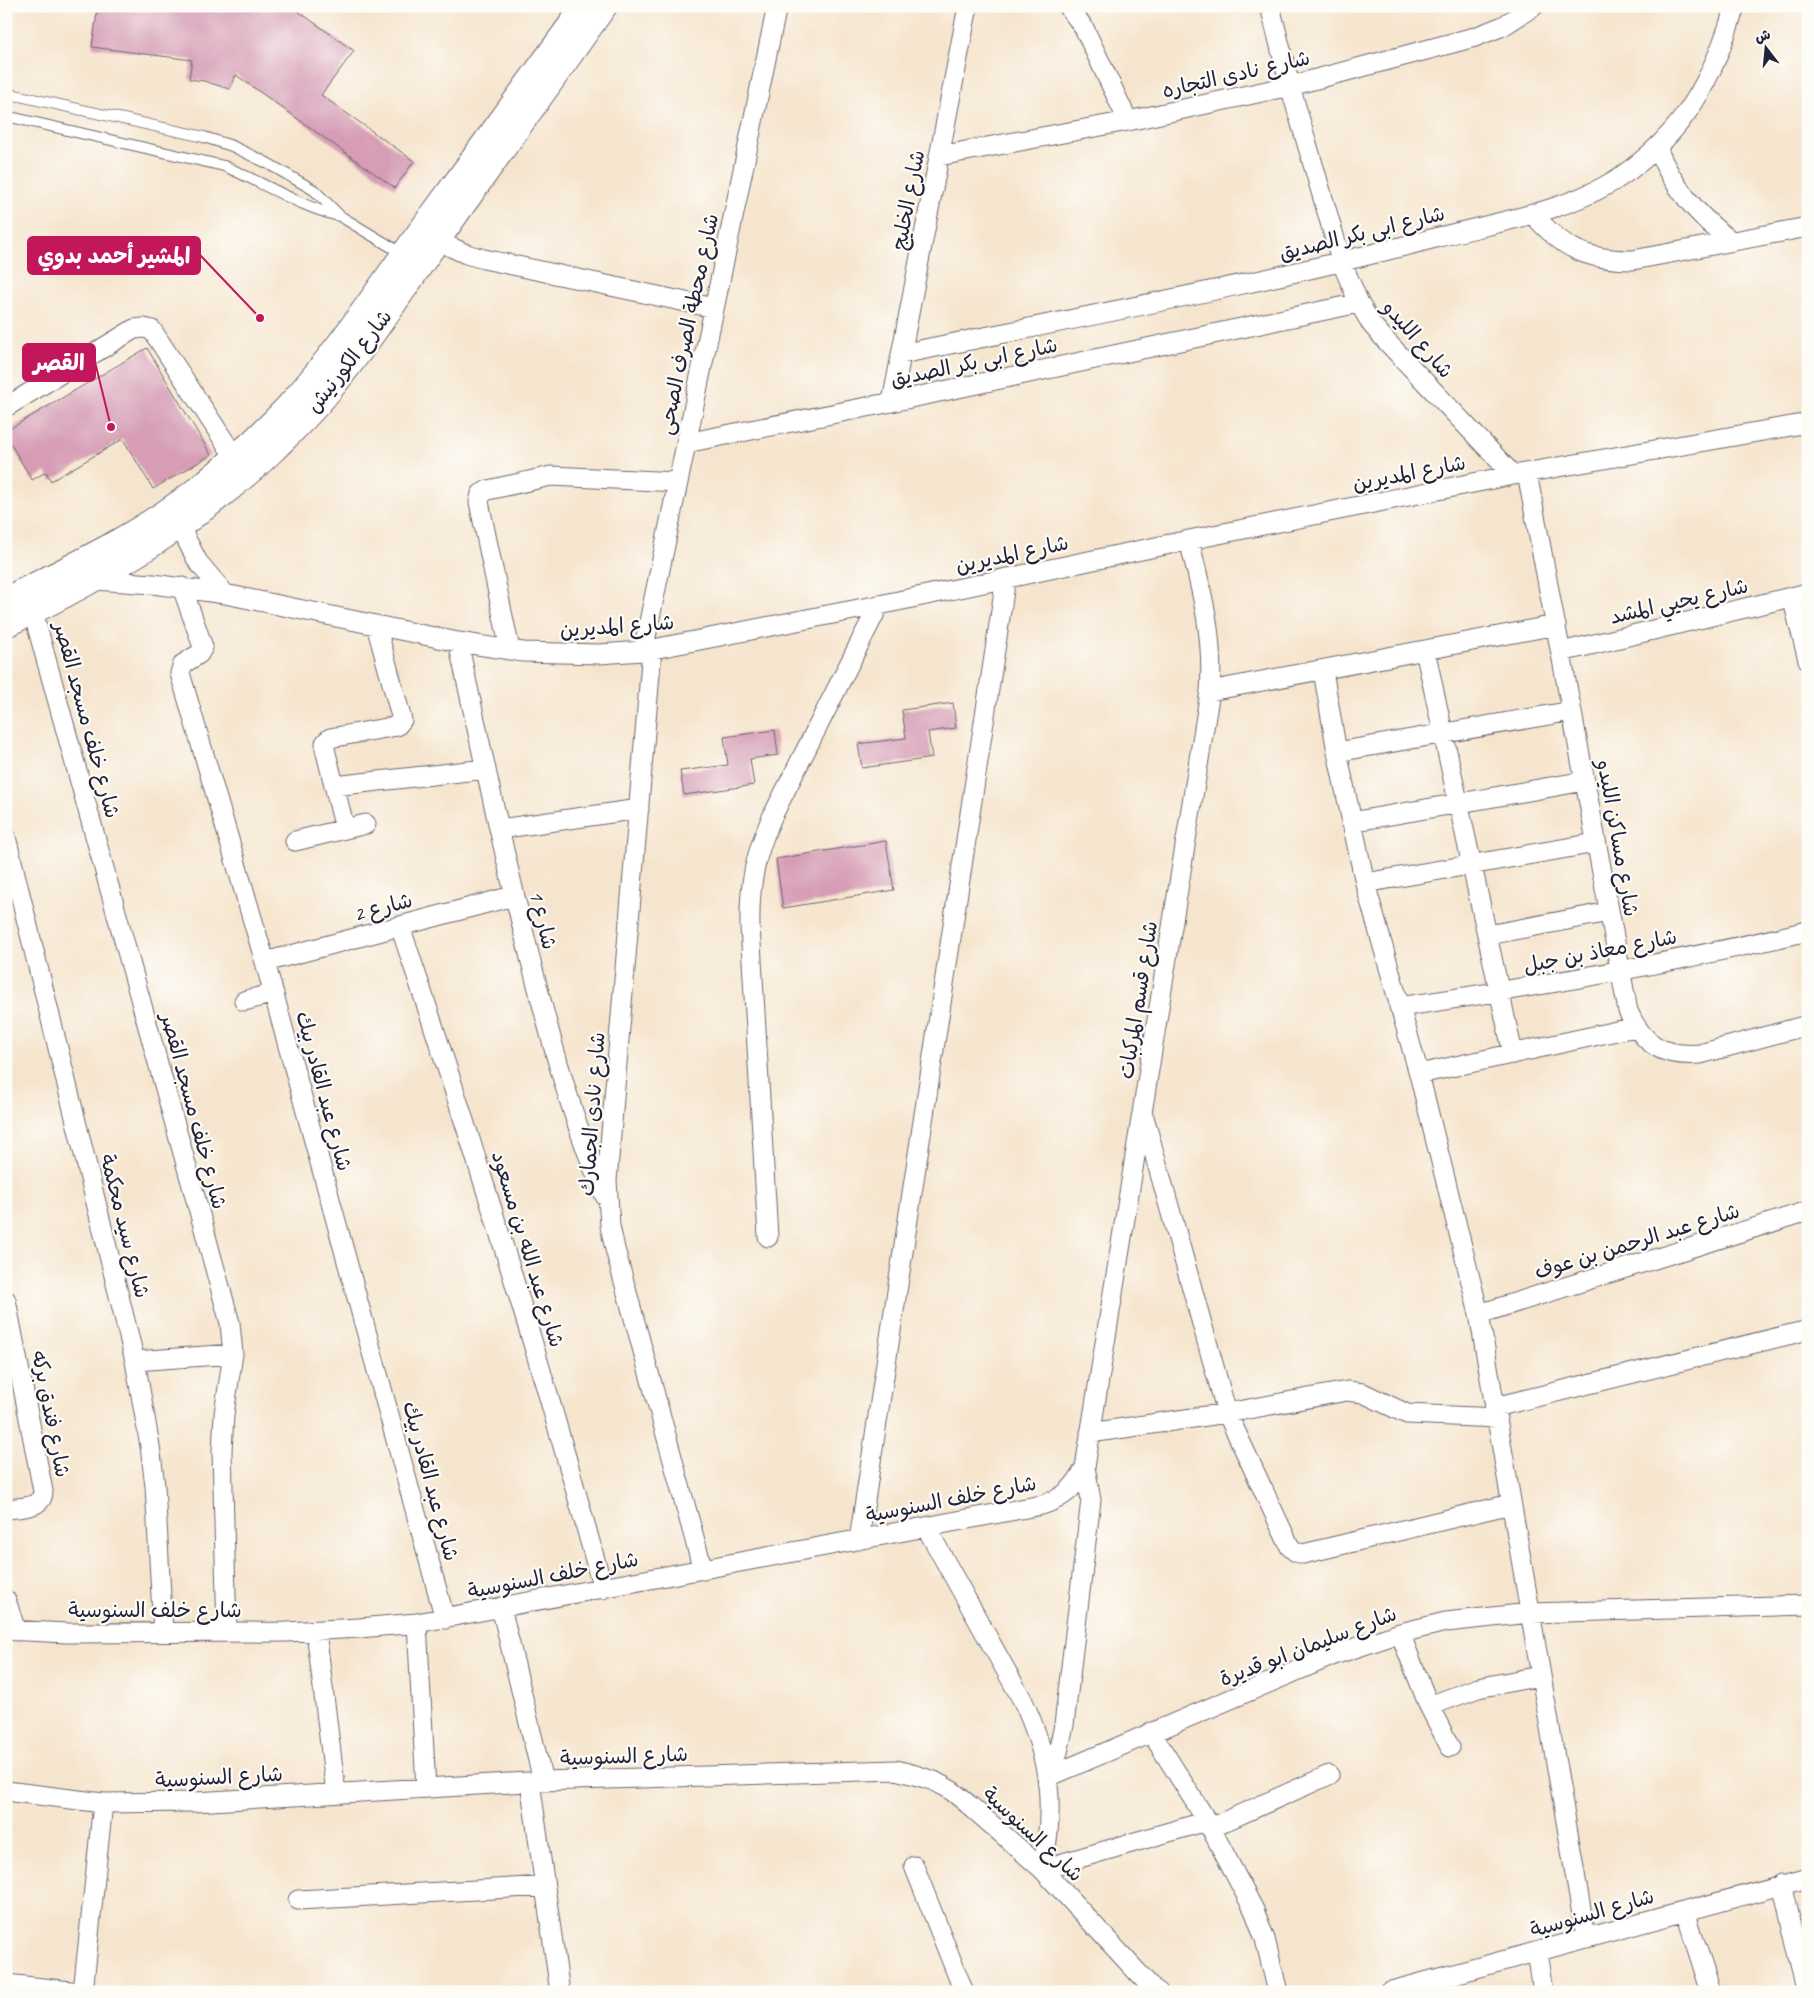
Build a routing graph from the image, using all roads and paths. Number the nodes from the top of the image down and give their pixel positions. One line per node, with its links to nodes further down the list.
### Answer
1 (584, 6): 20 (street, شارع الكورنيش)
2 (605, 6): 18 (street, شارع الكورنيش)
3 (777, 6): 23 (street, شارع محطة الصرف الصحى)
4 (968, 6): 14 (street, شارع الخليج)
5 (1068, 6): 12 (street)
6 (1270, 6): 9 (street, شارع الليدو)
7 (1534, 6): 9 (street, شارع نادى التجاره)
8 (1735, 6): 13 (street, شارع ابى بكر الصديق)
9 (1290, 86): 12 (street, شارع نادى التجاره); 21 (street, شارع الليدو)
10 (6, 93): 16 (lane)
11 (6, 116): 16 (lane)
12 (1128, 121): 14 (street, شارع نادى التجاره)
13 (1657, 148): 15 (street, شارع ابى بكر الصديق); 19 (street)
14 (939, 156): 24 (street, شارع الخليج)
15 (1532, 213): 19 (street); 21 (street, شارع ابى بكر الصديق)
16 (340, 216): 20 (lane)
17 (1808, 227): 19 (street)
18 (438, 241): 20 (street, شارع الكورنيش); 23 (street)
19 (1731, 241)
20 (412, 260): 29 (street, شارع الكورنيش); 32 (street, شارع الكورنيش)
21 (1342, 263): 22 (street, شارع الليدو); 24 (street, شارع ابى بكر الصديق)
22 (1359, 303): 25 (street, شارع ابى بكر الصديق); 30 (street, شارع الليدو)
23 (714, 308): 28 (street, شارع محطة الصرف الصحى)
24 (901, 354): 25 (street, شارع الخليج)
25 (892, 402): 28 (street, شارع ابى بكر الصديق)
26 (6, 407): 29 (street)
27 (1808, 423): 30 (street, شارع المديرين)
28 (686, 443): 31 (street, شارع محطة الصرف الصحى)
29 (234, 456): 39 (street, شارع الكورنيش)
30 (1520, 474): 33 (street, شارع المديرين); 44 (street, شارع مساكن الليدو)
31 (678, 482): 46 (street); 47 (street, شارع محطة الصرف الصحى)
32 (180, 527): 35 (street, شارع الكورنيش); 37 (street)
33 (1189, 540): 34 (street, شارع المديرين); 52 (street, شارع قسم المركبات)
34 (1006, 578): 40 (street, شارع المديرين); 101 (street)
35 (95, 580): 36 (street, شارع المديرين); 41 (street, شارع الكورنيش)
36 (182, 587): 37 (street, شارع المديرين); 75 (street, شارع عبد القادر بيك)
37 (224, 594): 43 (street, شارع المديرين)
38 (1800, 595): 49 (street, شارع يحيي المشد); 50 (street)
39 (6, 599)
40 (879, 605): 47 (street, شارع المديرين); 88 (street)
41 (33, 612): 42 (street, شارع الكورنيش); 92 (street, شارع خلف مسجد القصر)
42 (6, 625)
43 (376, 625): 45 (street, شارع المديرين); 58 (street)
44 (1556, 625): 48 (street); 49 (street, شارع مساكن الليدو)
45 (458, 642): 46 (street, شارع المديرين); 56 (street, شارع 1)
46 (510, 650): 47 (street, شارع المديرين)
47 (647, 650): 60 (street, شارع نادى الجمارك)
48 (1425, 650): 51 (street); 54 (street)
49 (1561, 652): 53 (street, شارع مساكن الليدو)
50 (1808, 660)
51 (1323, 670): 52 (street); 55 (street)
52 (1210, 691): 85 (street, شارع قسم المركبات)
53 (1572, 711): 54 (street); 57 (street, شارع مساكن الليدو)
54 (1443, 733): 55 (street); 59 (street)
55 (1337, 752): 61 (street)
56 (486, 769): 58 (street); 64 (street, شارع 1)
57 (1585, 781): 59 (street); 67 (street, شارع مساكن الليدو)
58 (334, 786): 63 (street)
59 (1459, 803): 61 (street); 68 (street)
60 (639, 809): 64 (street); 86 (street, شارع نادى الجمارك)
61 (1351, 822): 69 (street)
62 (366, 824): 63 (street)
63 (345, 829): 66 (street)
64 (499, 829): 70 (street, شارع 1)
65 (6, 838): 93 (street, شارع سيد محكمة)
66 (295, 841)
67 (1596, 843): 68 (street); 71 (street, شارع مساكن الليدو)
68 (1472, 864): 69 (street); 74 (street)
69 (1365, 883): 80 (street)
70 (514, 896): 72 (street, شارع 2); 86 (street, شارع 1)
71 (1609, 912): 74 (street); 76 (street, شارع مساكن الليدو)
72 (400, 926): 75 (street, شارع 2); 103 (street, شارع عبد الله بن مسعود)
73 (1808, 931): 76 (street, شارع معاذ بن جبل)
74 (1488, 935): 77 (street)
75 (265, 962): 78 (street, شارع عبد القادر بيك)
76 (1620, 971): 77 (street, شارع معاذ بن جبل); 82 (street, شارع مساكن الليدو)
77 (1500, 992): 80 (street, شارع معاذ بن جبل); 83 (street)
78 (274, 993): 79 (street); 108 (street, شارع عبد القادر بيك)
79 (244, 1001)
80 (1399, 1007): 84 (street)
81 (1808, 1025): 82 (street, شارع مساكن الليدو)
82 (1635, 1027): 83 (street)
83 (1513, 1054): 84 (street)
84 (1419, 1074): 90 (street)
85 (1142, 1111): 95 (street); 96 (street, شارع قسم المركبات)
86 (607, 1202): 102 (street, شارع نادى الجمارك)
87 (1808, 1212): 90 (street, شارع عبد الرحمن بن عوف)
88 (768, 1236)
89 (6, 1300): 99 (street, شارع فندق بركه)
90 (1479, 1314): 94 (street)
91 (1808, 1330): 94 (street)
92 (233, 1354): 93 (street); 111 (street, شارع خلف مسجد القصر)
93 (135, 1361): 113 (street, شارع سيد محكمة)
94 (1496, 1412): 95 (street); 98 (street)
95 (1227, 1413): 96 (street); 98 (street)
96 (1090, 1433): 97 (street, شارع قسم المركبات)
97 (1085, 1467): 100 (street, شارع خلف السنوسية); 120 (street)
98 (1511, 1504): 107 (street)
99 (6, 1509)
100 (926, 1527): 101 (street, شارع خلف السنوسية); 120 (street)
101 (860, 1540): 102 (street, شارع خلف السنوسية)
102 (703, 1570): 103 (street, شارع خلف السنوسية)
103 (603, 1588): 106 (street, شارع خلف السنوسية)
104 (6, 1600): 110 (street)
105 (1808, 1604): 107 (street, شارع سليمان ابو قديرة)
106 (501, 1608): 108 (street, شارع خلف السنوسية); 121 (street)
107 (1530, 1612): 114 (street, شارع سليمان ابو قديرة); 115 (street)
108 (445, 1618): 109 (street, شارع خلف السنوسية)
109 (417, 1623): 112 (street, شارع خلف السنوسية); 122 (street)
110 (11, 1631): 113 (street, شارع خلف السنوسية)
111 (227, 1631): 112 (street, شارع خلف السنوسية); 113 (street, شارع خلف السنوسية)
112 (316, 1631): 124 (street)
113 (163, 1632)
114 (1400, 1633): 116 (street); 117 (street, شارع سليمان ابو قديرة)
115 (1540, 1676): 116 (street); 134 (street)
116 (1429, 1706): 118 (street)
117 (1151, 1732): 120 (street, شارع سليمان ابو قديرة); 126 (street)
118 (1450, 1747)
119 (1329, 1775): 126 (street)
120 (1048, 1777): 128 (street)
121 (537, 1782): 122 (street, شارع السنوسية); 128 (street, شارع السنوسية); 131 (street)
122 (426, 1788): 124 (street, شارع السنوسية)
123 (6, 1790): 125 (street, شارع السنوسية)
124 (336, 1793): 125 (street, شارع السنوسية)
125 (103, 1803): 138 (street)
126 (1208, 1825): 128 (street); 142 (street)
127 (914, 1866): 140 (street)
128 (1042, 1869): 141 (street, شارع السنوسية)
129 (1808, 1878): 130 (street, شارع السنوسية)
130 (1782, 1884): 133 (street, شارع السنوسية); 146 (street)
131 (544, 1886): 132 (street); 139 (street)
132 (298, 1900)
133 (1685, 1910): 134 (street, شارع السنوسية); 145 (street)
134 (1586, 1938): 135 (street, شارع السنوسية)
135 (1537, 1952): 137 (street, شارع السنوسية); 144 (street)
136 (6, 1984): 138 (street)
137 (1428, 1986): 143 (street, شارع السنوسية)
138 (81, 1992)
139 (560, 1992)
140 (964, 1992)
141 (1158, 1992)
142 (1278, 1992)
143 (1388, 1992)
144 (1543, 1992)
145 (1711, 1992)
146 (1807, 1992)

